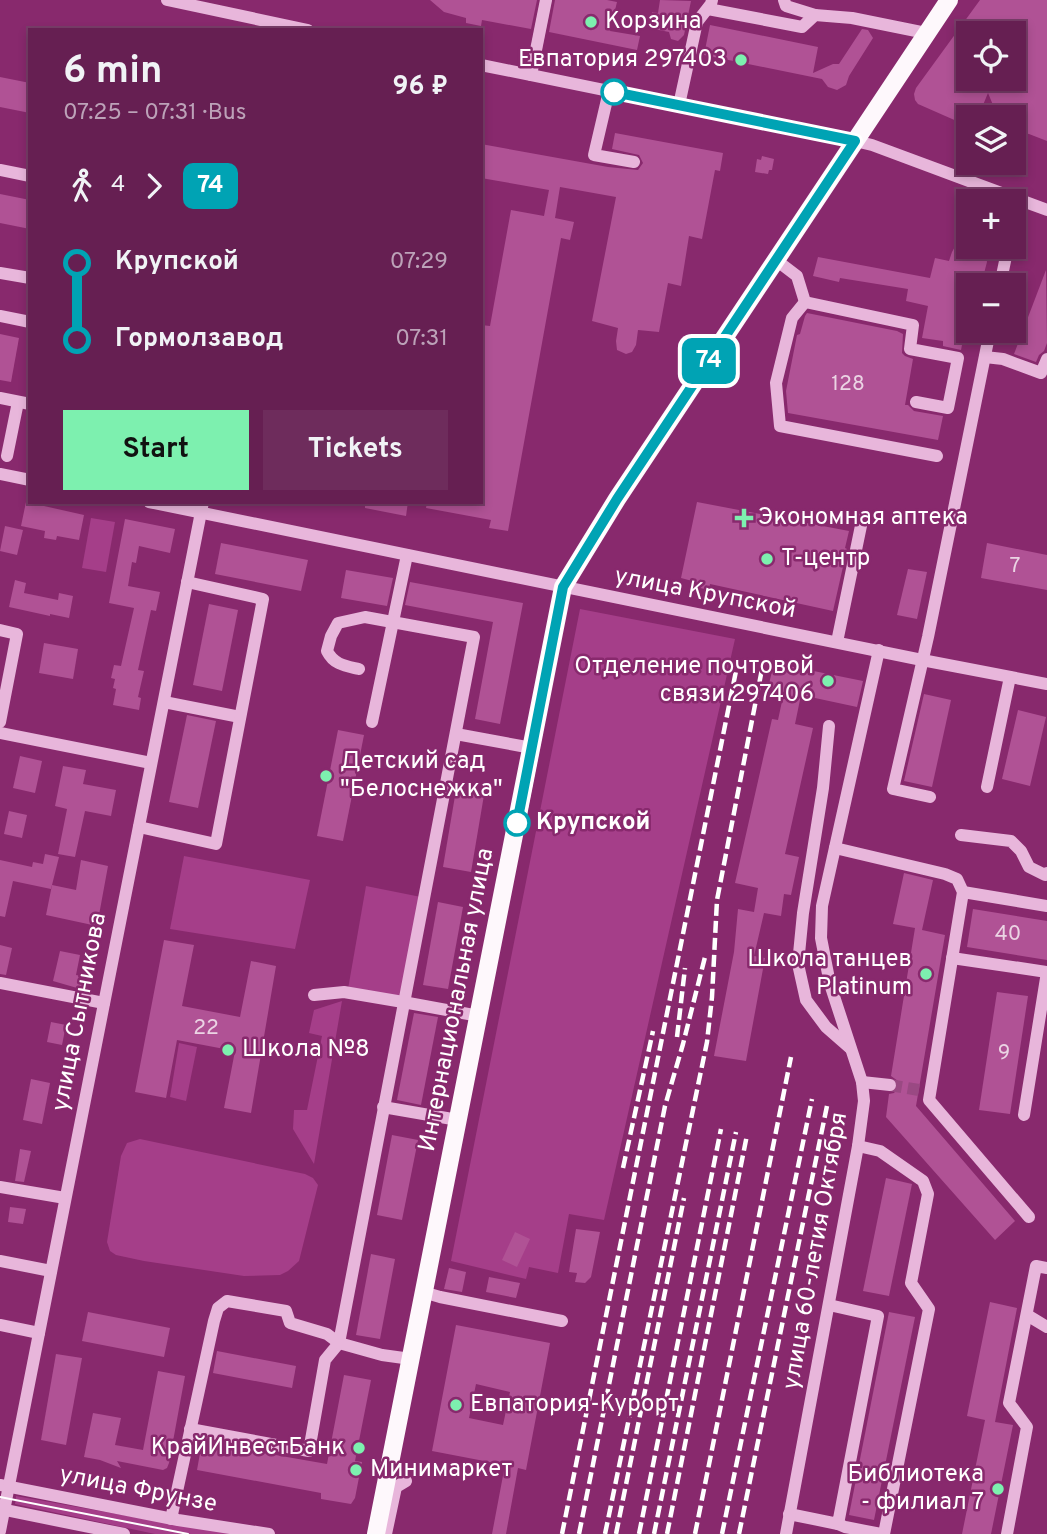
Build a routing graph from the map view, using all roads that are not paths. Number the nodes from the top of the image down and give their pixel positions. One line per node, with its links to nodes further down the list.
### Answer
1 (167, 0): 7 (street)
2 (546, 0): 10 (street)
3 (784, 0): 6 (street)
4 (949, 0): 8 (main road, Интернациональная улица)
5 (710, 4): 6 (street); 12 (street)
6 (815, 15): 8 (street)
7 (290, 28)
8 (926, 33): 13 (main road, Интернациональная улица)
9 (483, 65): 10 (street)
10 (531, 75): 11 (street)
11 (609, 91): 12 (street); 14 (street)
12 (679, 105): 13 (street)
13 (855, 141): 17 (street); 20 (main road, Интернациональная улица)
14 (634, 162)
15 (0, 170): 16 (street)
16 (28, 176)
17 (992, 189)
18 (1026, 202): 19 (street)
19 (1047, 210)
20 (776, 260): 23 (street); 41 (main road, Интернациональная улица)
21 (0, 273): 22 (street)
22 (28, 278)
23 (805, 302): 30 (street); 33 (street)
24 (0, 316): 25 (street)
25 (28, 322)
26 (988, 343): 27 (street)
27 (985, 357): 28 (street); 46 (street)
28 (1047, 359)
29 (0, 398): 31 (street)
30 (916, 402)
31 (24, 403): 32 (street)
32 (7, 456)
33 (937, 456)
34 (0, 474): 35 (street)
35 (28, 480)
36 (170, 504): 37 (street, улица Крупской)
37 (202, 507): 39 (street, улица Крупской); 40 (street, улица Сытникова)
38 (863, 516): 44 (street)
39 (407, 555): 41 (street, улица Крупской); 42 (street)
40 (187, 583): 50 (street, улица Сытникова); 51 (street)
41 (563, 587): 44 (street, улица Крупской); 57 (main road, Интернациональная улица)
42 (394, 622): 47 (street); 53 (street); 56 (street)
43 (0, 631): 52 (street)
44 (837, 642): 45 (street, улица Крупской)
45 (879, 650): 46 (street, улица Крупской); 63 (street, улица 60-летия Октября)
46 (922, 660): 48 (street, улица Крупской); 60 (street)
47 (359, 669)
48 (1010, 677): 49 (street, улица Крупской); 59 (street)
49 (1047, 684)
50 (164, 702): 51 (street); 58 (street, улица Сытникова)
51 (240, 716): 61 (street)
52 (0, 722)
53 (372, 722)
54 (829, 726): 74 (street)
55 (0, 733): 58 (street)
56 (456, 734): 57 (street); 71 (street)
57 (532, 748): 73 (main road, Интернациональная улица)
58 (151, 764): 61 (street, улица Сытникова)
59 (987, 787)
60 (930, 797)
61 (139, 827): 72 (street, улица Сытникова)
62 (961, 835): 64 (street)
63 (835, 848): 65 (street); 74 (street, улица 60-летия Октября)
64 (1047, 873)
65 (963, 892): 66 (street); 67 (street)
66 (1047, 906)
67 (952, 958): 68 (street); 83 (street)
68 (1047, 972): 78 (street)
69 (0, 983): 72 (street)
70 (314, 995): 71 (street)
71 (403, 1002): 73 (street); 77 (street)
72 (104, 1003): 82 (street, улица Сытникова)
73 (479, 1017): 79 (main road, Интернациональная улица)
74 (853, 1050): 75 (street, улица 60-летия Октября)
75 (862, 1082): 76 (street); 80 (street, улица 60-летия Октября)
76 (890, 1085)
77 (383, 1107): 79 (street); 94 (street)
78 (1024, 1115)
79 (458, 1120): 87 (main road, Интернациональная улица)
80 (859, 1146): 88 (street, улица 60-летия Октября); 109 (street)
81 (0, 1187): 82 (street)
82 (65, 1198): 86 (street, улица Сытникова)
83 (1029, 1216)
84 (0, 1261): 86 (street)
85 (1047, 1268): 89 (street)
86 (51, 1271): 93 (street, улица Сытникова)
87 (423, 1292): 90 (street); 95 (main road, Интернациональная улица)
88 (829, 1305): 100 (street, улица 60-летия Октября); 102 (street)
89 (1027, 1315): 92 (street); 110 (street)
90 (562, 1321)
91 (0, 1325): 93 (street)
92 (1047, 1327)
93 (39, 1333): 98 (street, улица Сытникова)
94 (339, 1343): 95 (street); 96 (street); 96 (street)
95 (411, 1359): 106 (main road, Интернациональная улица)
96 (190, 1429): 101 (street)
97 (406, 1481): 107 (street)
98 (4, 1485): 99 (street, улица Сытникова); 101 (street, улица Фрунзе)
99 (2, 1509): 103 (street, улица Сытникова); 104 (street, улица Фрунзе)
100 (789, 1514): 102 (street); 108 (street, улица 60-летия Октября)
101 (171, 1519): 105 (street, улица Фрунзе)
102 (838, 1524): 109 (street)
103 (0, 1531)
104 (124, 1534)
105 (269, 1534)
106 (376, 1534)
107 (386, 1534)
108 (786, 1534)
109 (882, 1534)
110 (1007, 1534)

